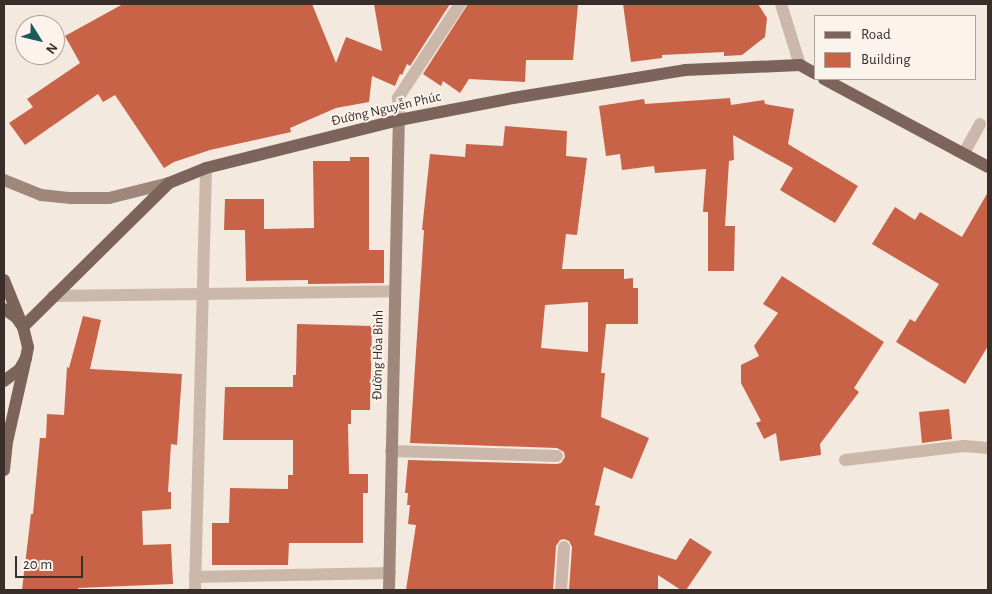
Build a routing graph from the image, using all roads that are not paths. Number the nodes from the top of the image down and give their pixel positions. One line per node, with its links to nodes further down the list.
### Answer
1 (460, 4): 6 (street)
2 (781, 4): 3 (street)
3 (800, 65): 4 (main road); 6 (main road, Đường Nguyễn Phúc)
4 (814, 73)
5 (826, 80): 8 (main road)
6 (399, 120): 10 (main road, Đường Nguyễn Phúc); 14 (street, Đường Hòa Bình)
7 (980, 124): 8 (street)
8 (964, 152): 9 (main road)
9 (988, 167)
10 (206, 168): 12 (main road, Đường Nguyễn Phúc); 15 (street)
11 (4, 180): 12 (street)
12 (169, 183): 16 (main road, Đường Nguyễn Phúc)
13 (4, 280): 18 (main road)
14 (395, 291): 15 (street); 22 (street, Đường Hòa Bình)
15 (202, 294): 16 (street); 28 (street)
16 (54, 296): 18 (main road, Đường Nguyễn Phúc)
17 (4, 310): 18 (main road)
18 (23, 326): 19 (main road)
19 (26, 358): 20 (main road); 25 (main road)
20 (4, 381)
21 (988, 448): 24 (street)
22 (391, 451): 23 (street); 27 (street, Đường Hòa Bình)
23 (557, 456)
24 (845, 460)
25 (4, 470)
26 (564, 547): 31 (street)
27 (390, 573): 28 (street); 30 (street, Đường Hòa Bình)
28 (195, 577): 29 (street)
29 (195, 590)
30 (389, 590)
31 (561, 590)

